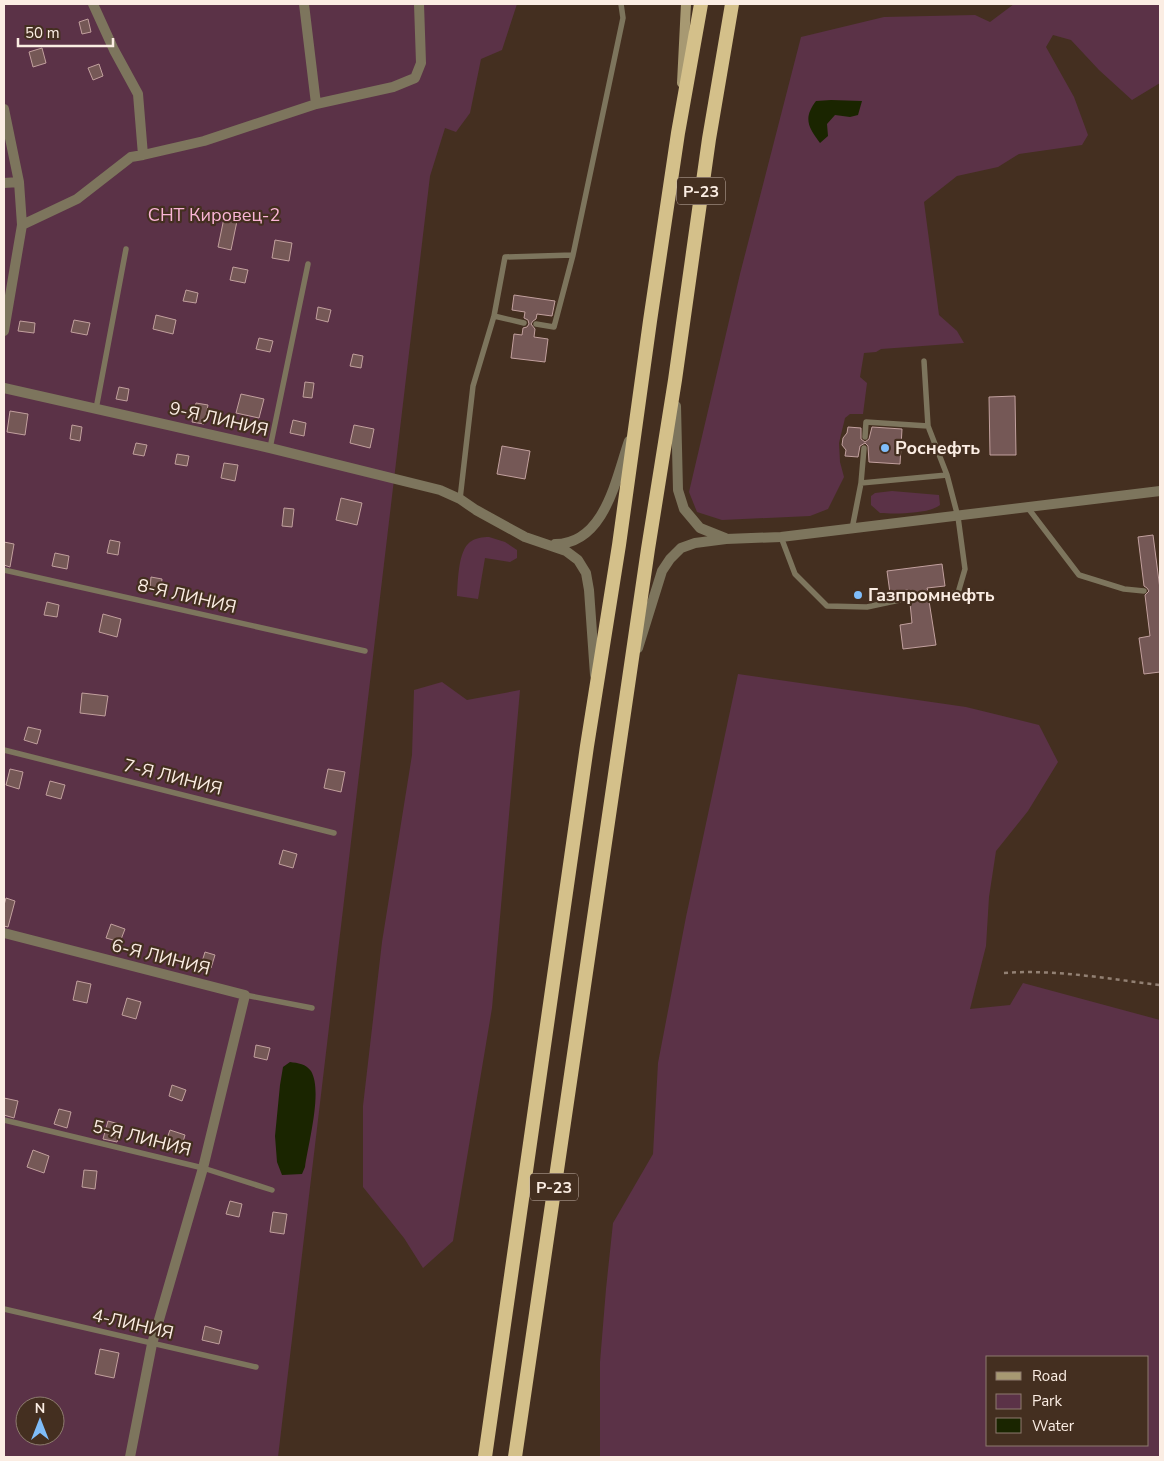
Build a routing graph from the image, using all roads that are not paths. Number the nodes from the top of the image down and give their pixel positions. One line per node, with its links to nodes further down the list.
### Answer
1 (94, 4): 11 (street)
2 (304, 4): 8 (street)
3 (419, 4): 8 (street)
4 (621, 4): 16 (lane)
5 (686, 4): 10 (main road, Р-23)
6 (701, 4): 10 (highway, Р-23)
7 (732, 4): 23 (highway, Р-23)
8 (316, 104): 11 (street)
9 (4, 109): 12 (street)
10 (678, 133): 26 (highway, Р-23)
11 (143, 155): 14 (street)
12 (19, 182): 13 (street); 14 (street)
13 (4, 183)
14 (22, 225): 21 (street)
15 (126, 249): 25 (lane)
16 (573, 255): 18 (lane); 20 (lane)
17 (308, 264): 29 (lane)
18 (494, 316): 19 (lane); 34 (lane)
19 (524, 323)
20 (536, 324)
21 (4, 331)
22 (924, 361): 27 (lane)
23 (675, 380): 39 (street); 46 (highway, Р-23)
24 (4, 388): 25 (street, 9-Я ЛИНИЯ)
25 (96, 409): 29 (street, 9-Я ЛИНИЯ)
26 (635, 422): 40 (street); 47 (highway, Р-23)
27 (928, 426): 28 (lane); 31 (lane)
28 (865, 437)
29 (270, 448): 34 (street, 9-Я ЛИНИЯ)
30 (864, 448): 32 (lane)
31 (947, 475): 32 (lane); 36 (lane)
32 (861, 483): 37 (lane)
33 (1160, 491): 35 (street)
34 (460, 499): 40 (street, 9-Я ЛИНИЯ)
35 (1028, 508): 36 (street); 42 (lane)
36 (958, 517): 37 (street); 43 (lane)
37 (852, 529): 38 (street)
38 (781, 537): 39 (street); 44 (lane)
39 (726, 539): 46 (street)
40 (544, 544): 47 (street, 9-Я ЛИНИЯ)
41 (4, 570): 45 (lane, 8-Я ЛИНИЯ)
42 (1144, 591)
43 (928, 596)
44 (909, 598)
45 (365, 651)
46 (630, 672): 61 (highway, Р-23)
47 (596, 694): 60 (highway, Р-23)
48 (4, 750): 49 (lane, 7-Я ЛИНИЯ)
49 (334, 833)
50 (4, 933): 51 (street, 6-Я ЛИНИЯ)
51 (245, 995): 52 (lane, 6-Я ЛИНИЯ); 54 (street)
52 (312, 1008)
53 (4, 1120): 54 (lane, 5-Я ЛИНИЯ)
54 (203, 1168): 55 (lane, 5-Я ЛИНИЯ); 57 (street)
55 (272, 1190)
56 (4, 1309): 57 (lane, 4-ЛИНИЯ)
57 (152, 1344): 58 (lane, 4-ЛИНИЯ); 59 (street)
58 (256, 1367)
59 (130, 1457)
60 (485, 1457)
61 (515, 1457)

